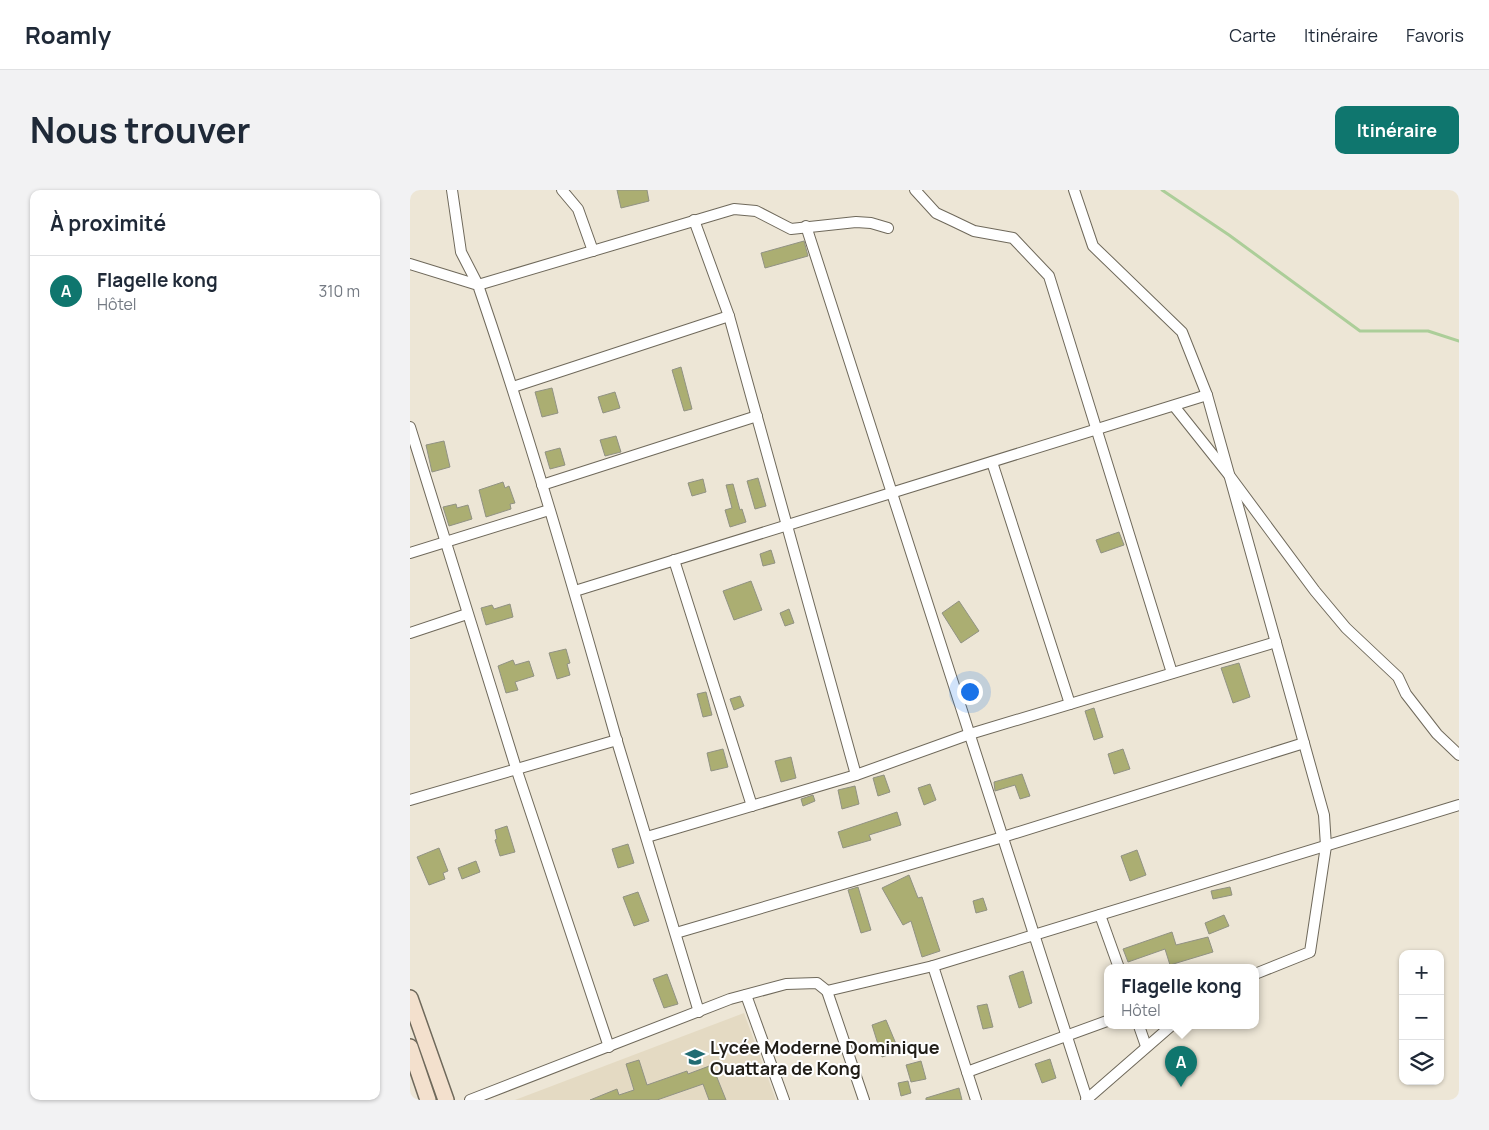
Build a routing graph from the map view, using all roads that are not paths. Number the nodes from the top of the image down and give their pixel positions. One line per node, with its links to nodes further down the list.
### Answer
1 (452, 190): 10 (street)
2 (562, 190): 8 (street)
3 (915, 190): 17 (street)
4 (1074, 190): 13 (street)
5 (694, 220): 6 (street); 8 (street); 11 (street)
6 (806, 226): 7 (street); 21 (street)
7 (888, 228)
8 (593, 251): 10 (street)
9 (410, 264): 10 (street)
10 (478, 285): 12 (street)
11 (729, 316): 12 (street); 15 (street)
12 (513, 387): 20 (street)
13 (1207, 395): 14 (street); 19 (street)
14 (1174, 406): 17 (street); 19 (street)
15 (757, 416): 20 (street); 23 (street)
16 (410, 427): 24 (street)
17 (1098, 429): 18 (street); 31 (street)
18 (992, 462): 21 (street); 32 (street)
19 (1229, 475): 30 (street); 36 (street)
20 (542, 485): 22 (street)
21 (892, 492): 23 (street); 33 (street)
22 (549, 510): 24 (street); 27 (street)
23 (787, 525): 26 (street); 38 (street)
24 (445, 541): 25 (street); 28 (street)
25 (410, 553)
26 (674, 560): 27 (street); 41 (street)
27 (575, 591): 34 (street)
28 (467, 614): 29 (street); 37 (street)
29 (410, 633)
30 (1276, 642): 31 (street); 35 (street)
31 (1172, 673): 32 (street)
32 (1070, 704): 33 (street)
33 (970, 734): 38 (street); 43 (street)
34 (617, 740): 37 (street); 42 (street)
35 (1304, 743): 43 (street); 44 (street)
36 (1459, 755)
37 (516, 768): 39 (street); 59 (street)
38 (856, 775): 41 (street)
39 (410, 800)
40 (1459, 805): 44 (street)
41 (752, 806): 42 (street)
42 (647, 836): 46 (street)
43 (1003, 837): 46 (street); 47 (street)
44 (1326, 846): 45 (street); 50 (street)
45 (1100, 915): 47 (street); 48 (street)
46 (676, 933): 54 (street)
47 (1035, 936): 49 (street); 58 (street)
48 (1118, 964)
49 (933, 966): 51 (street); 63 (street)
50 (1259, 972)
51 (827, 991): 52 (street); 69 (street)
52 (746, 995): 54 (street); 68 (street)
53 (410, 998): 61 (main road)
54 (699, 1012): 59 (street)
55 (1104, 1022): 58 (street)
56 (1140, 1029): 60 (street)
57 (1167, 1029): 60 (street)
58 (1067, 1035): 63 (street); 64 (street)
59 (610, 1046): 67 (street)
60 (1146, 1046): 64 (street)
61 (428, 1048): 62 (main road); 66 (main road)
62 (411, 1050): 65 (main road)
63 (967, 1072): 70 (street)
64 (1087, 1099)
65 (428, 1100)
66 (446, 1100)
67 (470, 1100)
68 (784, 1100)
69 (864, 1100)
70 (976, 1100)

